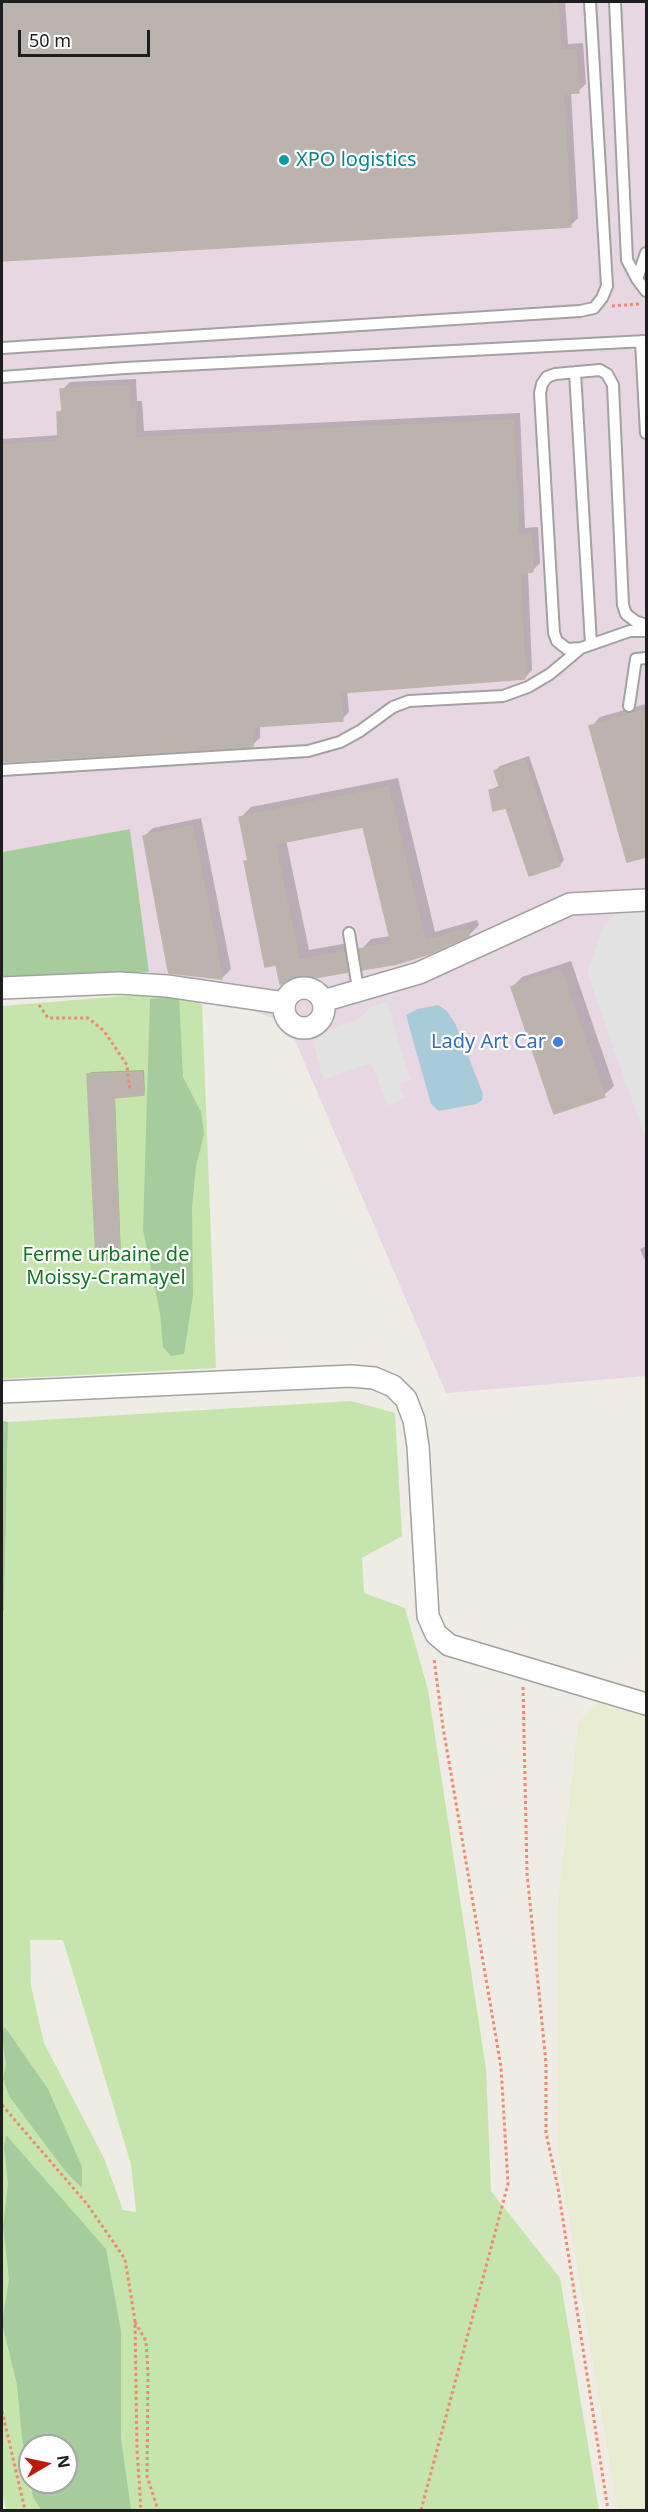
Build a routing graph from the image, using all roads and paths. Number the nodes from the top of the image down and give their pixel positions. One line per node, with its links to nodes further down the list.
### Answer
1 (590, 2): 7 (lane)
2 (615, 2): 4 (lane)
3 (646, 253): 4 (lane)
4 (637, 279): 5 (lane)
5 (646, 291)
6 (646, 303): 7 (path)
7 (594, 308): 9 (lane)
8 (644, 341): 11 (lane); 12 (lane)
9 (2, 348)
10 (575, 372): 14 (lane); 16 (lane); 16 (lane)
11 (2, 377)
12 (645, 379): 13 (lane)
13 (646, 433)
14 (646, 625)
15 (646, 631): 16 (lane)
16 (586, 646): 19 (lane)
17 (646, 658): 18 (lane)
18 (629, 706)
19 (2, 770)
20 (646, 900): 24 (street)
21 (349, 933): 24 (lane)
22 (36, 985): 23 (street); 26 (street); 27 (path)
23 (2, 988)
24 (357, 989): 25 (street)
25 (323, 1000): 26 (street); 26 (street)
26 (284, 1003)
27 (130, 1091)
28 (2, 1392): 30 (street)
29 (433, 1649): 38 (path)
30 (523, 1667): 31 (street); 39 (path)
31 (646, 1704)
32 (2, 2105): 33 (path)
33 (135, 2321): 36 (path); 37 (path)
34 (2, 2411): 35 (path)
35 (25, 2511)
36 (141, 2511)
37 (158, 2511)
38 (421, 2511)
39 (608, 2511)

